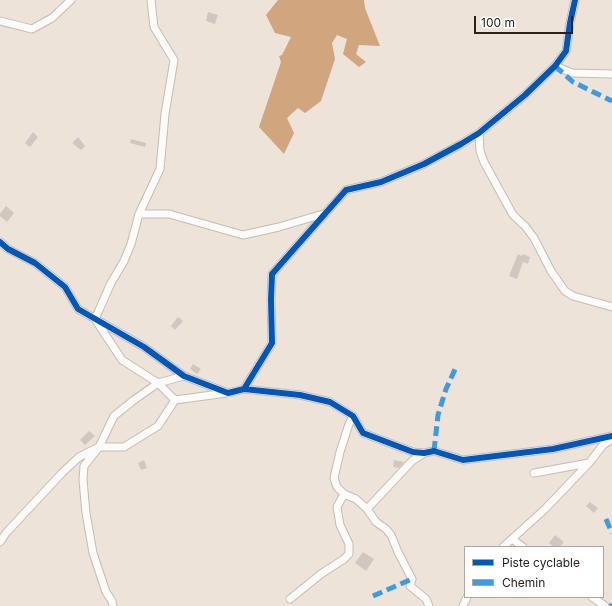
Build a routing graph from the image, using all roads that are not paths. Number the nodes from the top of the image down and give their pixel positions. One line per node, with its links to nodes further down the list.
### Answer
1 (71, 0): 4 (street)
2 (151, 0): 8 (street)
3 (575, 0): 5 (street)
4 (0, 21)
5 (555, 66): 6 (street); 7 (street)
6 (612, 74)
7 (479, 133): 9 (street); 11 (street)
8 (139, 214): 9 (street); 12 (street)
9 (324, 214): 15 (street)
10 (0, 242): 12 (street)
11 (612, 307)
12 (96, 319): 13 (street); 14 (street)
13 (184, 376): 14 (street); 16 (street)
14 (158, 383): 17 (street); 20 (street)
15 (244, 389): 16 (street); 18 (street)
16 (228, 393): 17 (street)
17 (175, 400): 20 (street)
18 (353, 416): 21 (street); 24 (street)
19 (612, 437): 21 (street); 22 (street)
20 (99, 447): 27 (street); 32 (street)
21 (424, 453): 25 (street)
22 (589, 463): 23 (street); 26 (street)
23 (534, 473)
24 (344, 494): 25 (street); 31 (street)
25 (367, 509): 33 (street)
26 (512, 539): 28 (street); 29 (street)
27 (0, 542)
28 (504, 546)
29 (522, 546)
30 (593, 598): 34 (street)
31 (290, 599)
32 (113, 606)
33 (430, 606)
34 (605, 606)

